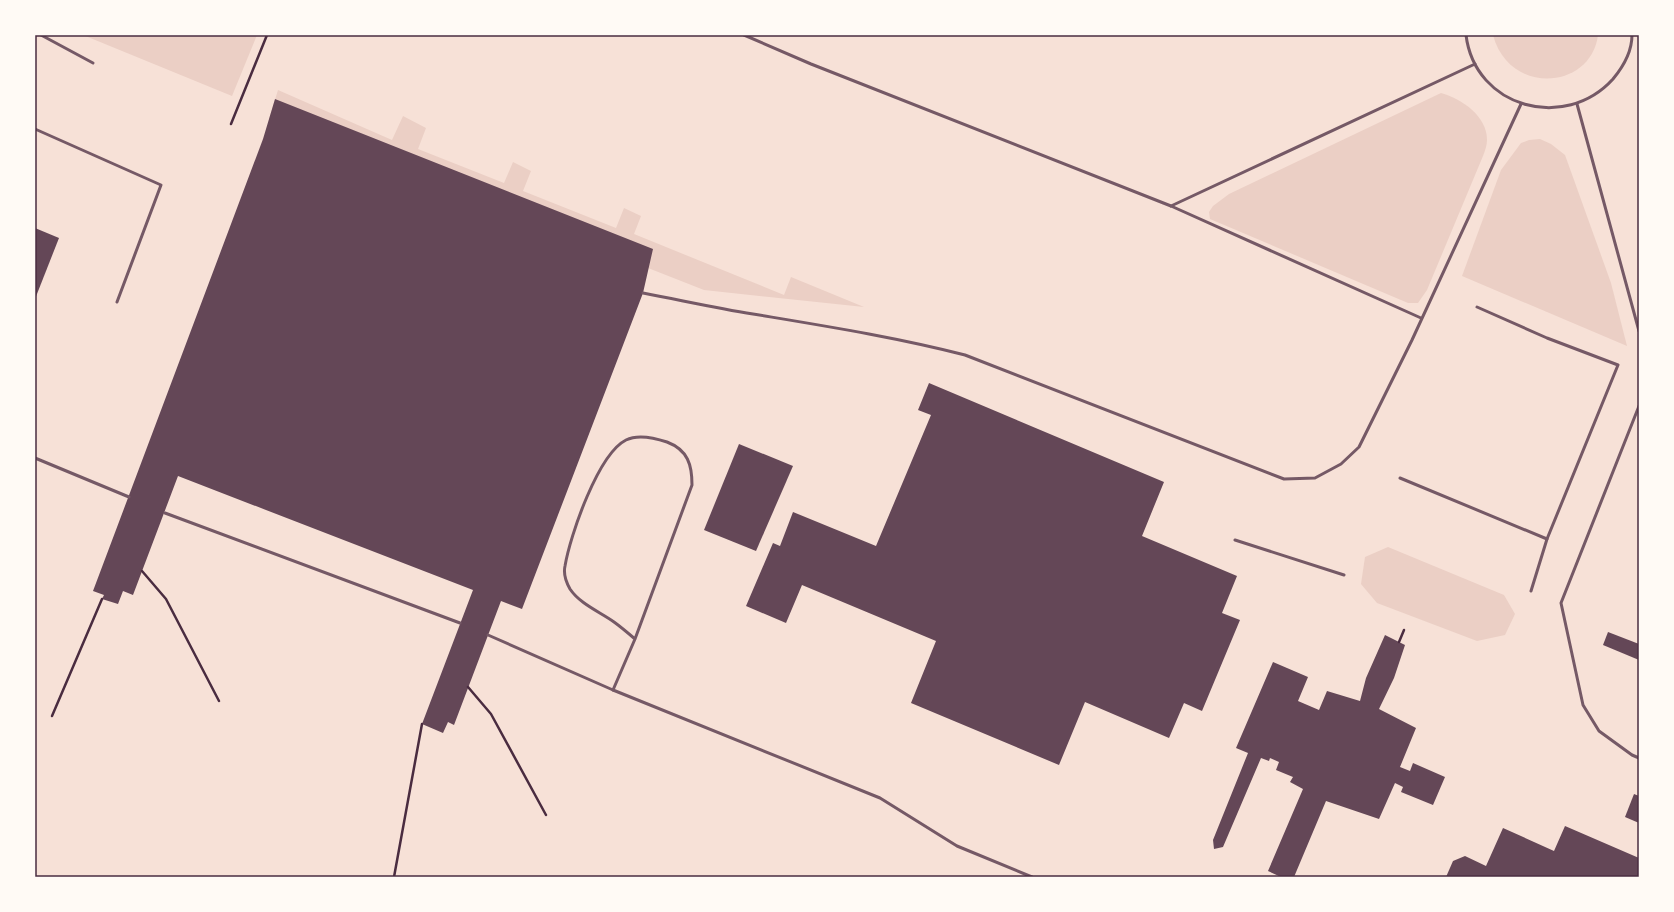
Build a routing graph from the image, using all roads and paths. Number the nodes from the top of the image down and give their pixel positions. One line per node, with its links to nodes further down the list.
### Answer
1 (41, 35): 6 (lane)
2 (267, 35): 10 (path)
3 (744, 35): 12 (lane)
4 (1466, 35): 7 (lane)
5 (1632, 35): 9 (lane)
6 (93, 63)
7 (1475, 64): 8 (lane); 12 (lane)
8 (1521, 104): 9 (lane); 16 (lane)
9 (1577, 104): 17 (lane)
10 (231, 124)
11 (35, 129): 14 (lane)
12 (1171, 206): 16 (lane)
13 (643, 293): 16 (lane)
14 (117, 302)
15 (1477, 307): 23 (lane)
16 (1421, 318)
17 (1639, 331)
18 (1639, 406): 39 (lane)
19 (35, 458): 21 (lane)
20 (1400, 478): 23 (lane)
21 (129, 497)
22 (164, 513): 29 (lane)
23 (1547, 539): 27 (lane)
24 (1235, 540): 26 (lane)
25 (142, 571): 36 (path)
26 (1344, 575)
27 (1531, 591)
28 (102, 599): 37 (path)
29 (460, 623)
30 (1404, 630): 33 (path)
31 (488, 636): 35 (lane)
32 (635, 639): 32 (lane); 35 (lane)
33 (1399, 642)
34 (468, 687): 40 (path)
35 (613, 690): 42 (lane)
36 (219, 701)
37 (52, 716)
38 (422, 724): 41 (path)
39 (1639, 758)
40 (546, 815)
41 (394, 877)
42 (1032, 877)

